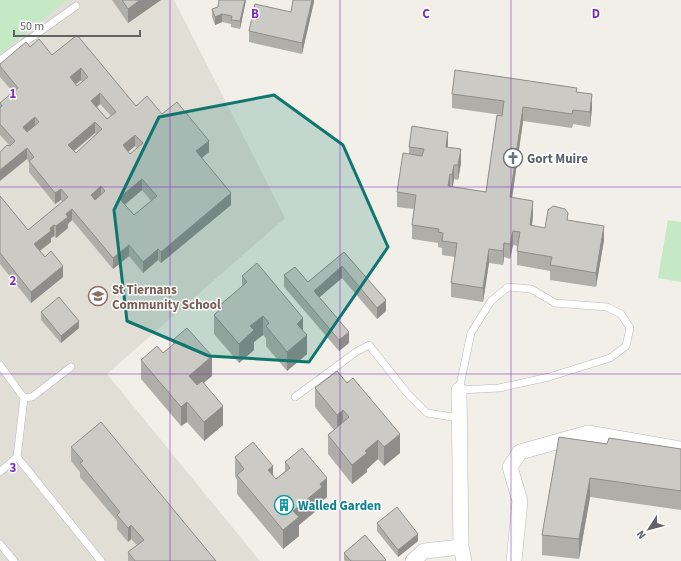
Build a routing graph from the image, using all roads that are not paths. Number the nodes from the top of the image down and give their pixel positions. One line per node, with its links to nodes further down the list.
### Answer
1 (76, 6): 2 (lane)
2 (0, 60)
3 (0, 365): 7 (lane)
4 (71, 367): 7 (lane)
5 (459, 390): 5 (lane); 8 (street)
6 (295, 397): 8 (lane)
7 (24, 398): 10 (lane)
8 (459, 418): 13 (street)
9 (681, 449): 17 (street)
10 (17, 457): 11 (lane); 15 (lane)
11 (0, 472)
12 (0, 544): 14 (lane)
13 (462, 554): 16 (street)
14 (14, 561)
15 (101, 561)
16 (413, 561)
17 (514, 561)

